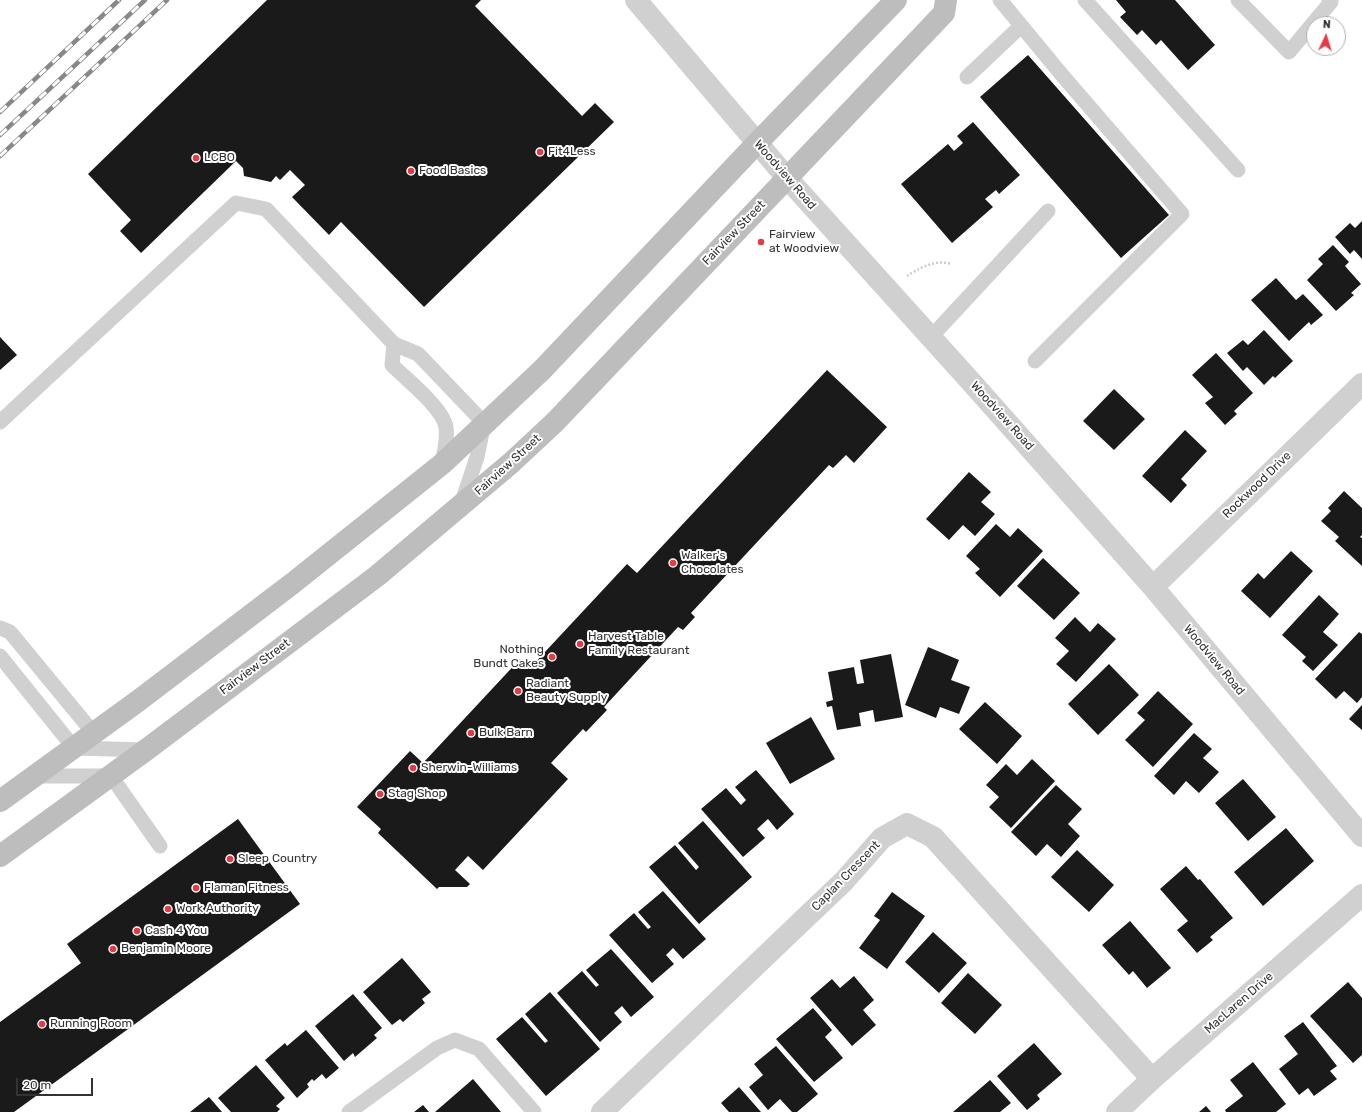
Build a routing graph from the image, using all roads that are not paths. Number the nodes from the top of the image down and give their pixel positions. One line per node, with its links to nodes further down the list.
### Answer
1 (636, 0): 10 (street, Woodview Road)
2 (896, 0): 10 (main road)
3 (946, 0): 12 (main road, Fairview Street)
4 (1000, 0): 8 (lane)
5 (1085, 0): 11 (lane)
6 (1238, 0): 7 (lane)
7 (1329, 0)
8 (1021, 26): 9 (lane); 16 (lane)
9 (967, 77)
10 (757, 143): 12 (street, Woodview Road); 19 (main road)
11 (1238, 170)
12 (787, 178): 14 (street, Woodview Road); 21 (main road, Fairview Street)
13 (1048, 211): 14 (lane)
14 (931, 337): 22 (street, Woodview Road)
15 (394, 344): 18 (lane); 19 (lane); 20 (lane)
16 (1035, 361)
17 (1362, 384): 22 (street, Rockwood Drive)
18 (0, 422)
19 (484, 423): 20 (main road); 21 (lane)
20 (442, 464): 25 (main road)
21 (461, 506): 27 (main road, Fairview Street)
22 (1153, 587): 31 (street, Woodview Road)
23 (0, 628): 25 (lane)
24 (0, 656): 26 (lane)
25 (94, 732): 26 (main road)
26 (74, 748): 27 (lane); 28 (main road)
27 (146, 750): 29 (main road, Fairview Street)
28 (34, 776): 29 (lane); 30 (main road)
29 (111, 776): 32 (lane); 33 (main road, Fairview Street)
30 (0, 801)
31 (1362, 836)
32 (160, 846)
33 (0, 856)
34 (1362, 895): 35 (street, MacLaren Drive)
35 (1152, 1079): 38 (street, Caplan Crescent); 39 (street, MacLaren Drive)
36 (349, 1112): 37 (lane)
37 (534, 1112)
38 (602, 1112)
39 (1117, 1112)

